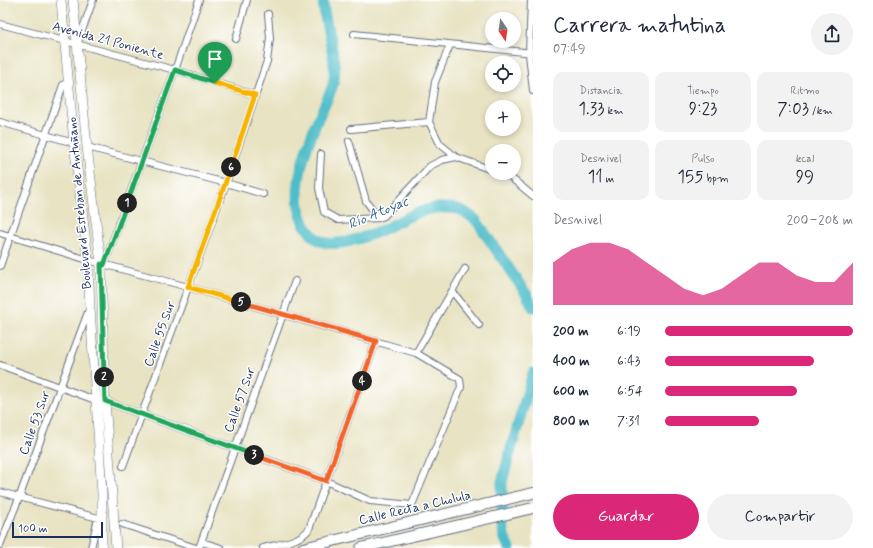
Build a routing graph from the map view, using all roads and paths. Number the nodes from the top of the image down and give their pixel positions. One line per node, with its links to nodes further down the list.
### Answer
1 (62, 0): 10 (main road, Boulevard Esteban de Antuñano)
2 (74, 0): 12 (main road, Boulevard Esteban de Antuñano)
3 (93, 0): 12 (street)
4 (200, 0): 15 (street)
5 (247, 0): 11 (street)
6 (531, 0): 14 (street)
7 (268, 14): 18 (street, Calle 55 Sur)
8 (0, 24): 10 (street, Avenida 21 Poniente)
9 (354, 34): 13 (street)
10 (65, 40): 12 (street, Avenida 21 Poniente); 16 (main road, Boulevard Esteban de Antuñano)
11 (236, 40)
12 (78, 43): 15 (street, Avenida 21 Poniente); 25 (main road, Boulevard Esteban de Antuñano)
13 (450, 45): 14 (street); 20 (street)
14 (531, 54): 17 (street)
15 (175, 70): 18 (street, Avenida 21 Poniente); 28 (street)
16 (69, 81): 22 (street); 24 (main road, Boulevard Esteban de Antuñano)
17 (533, 91)
18 (255, 95): 31 (street, Calle 55 Sur)
19 (0, 122): 22 (street)
20 (429, 122): 21 (street); 27 (street)
21 (351, 129)
22 (46, 135): 24 (street); 36 (street)
23 (349, 141): 34 (street)
24 (74, 143): 37 (main road, Boulevard Esteban de Antuñano)
25 (87, 146): 28 (street); 38 (main road, Boulevard Esteban de Antuñano)
26 (321, 154): 34 (street)
27 (456, 157): 29 (street); 34 (street)
28 (142, 161): 31 (street); 38 (street)
29 (485, 167)
30 (514, 180): 33 (street)
31 (226, 182): 32 (street); 42 (street, Calle 55 Sur)
32 (263, 194)
33 (533, 196)
34 (379, 218)
35 (0, 233): 36 (street)
36 (11, 236): 37 (street); 39 (street)
37 (88, 260): 38 (street); 44 (main road, Boulevard Esteban de Antuñano)
38 (103, 264): 42 (street); 52 (main road, Boulevard Esteban de Antuñano)
39 (0, 266)
40 (465, 269): 43 (street)
41 (295, 282): 45 (street, Calle 57 Sur)
42 (188, 287): 45 (street); 53 (street, Calle 55 Sur)
43 (452, 292): 46 (street); 48 (street)
44 (90, 308): 50 (street, Calle 53 Sur); 51 (main road, Boulevard Esteban de Antuñano)
45 (283, 314): 47 (street); 54 (street, Calle 57 Sur)
46 (479, 325)
47 (376, 341): 48 (street); 56 (street)
48 (416, 353): 56 (street)
49 (0, 365): 50 (street)
50 (60, 387): 51 (street); 59 (street, Calle 53 Sur)
51 (95, 400): 61 (main road, Boulevard Esteban de Antuñano)
52 (105, 401): 53 (street); 67 (main road, Boulevard Esteban de Antuñano)
53 (142, 414): 54 (street); 55 (street, Calle 55 Sur)
54 (235, 448): 56 (street); 64 (street, Calle 57 Sur)
55 (123, 466)
56 (326, 481): 69 (street)
57 (0, 492): 59 (street)
58 (533, 493): 70 (main road, Calle Recta a Cholula)
59 (19, 498): 61 (street); 63 (street, Calle 53 Sur)
60 (533, 508): 71 (main road, Calle Recta a Cholula)
61 (100, 519): 65 (street); 66 (main road, Boulevard Esteban de Antuñano)
62 (122, 524): 64 (street)
63 (0, 545)
64 (199, 546): 68 (street)
65 (91, 548)
66 (102, 548)
67 (116, 548)
68 (221, 548)
69 (262, 548)
70 (303, 548)
71 (360, 548)

